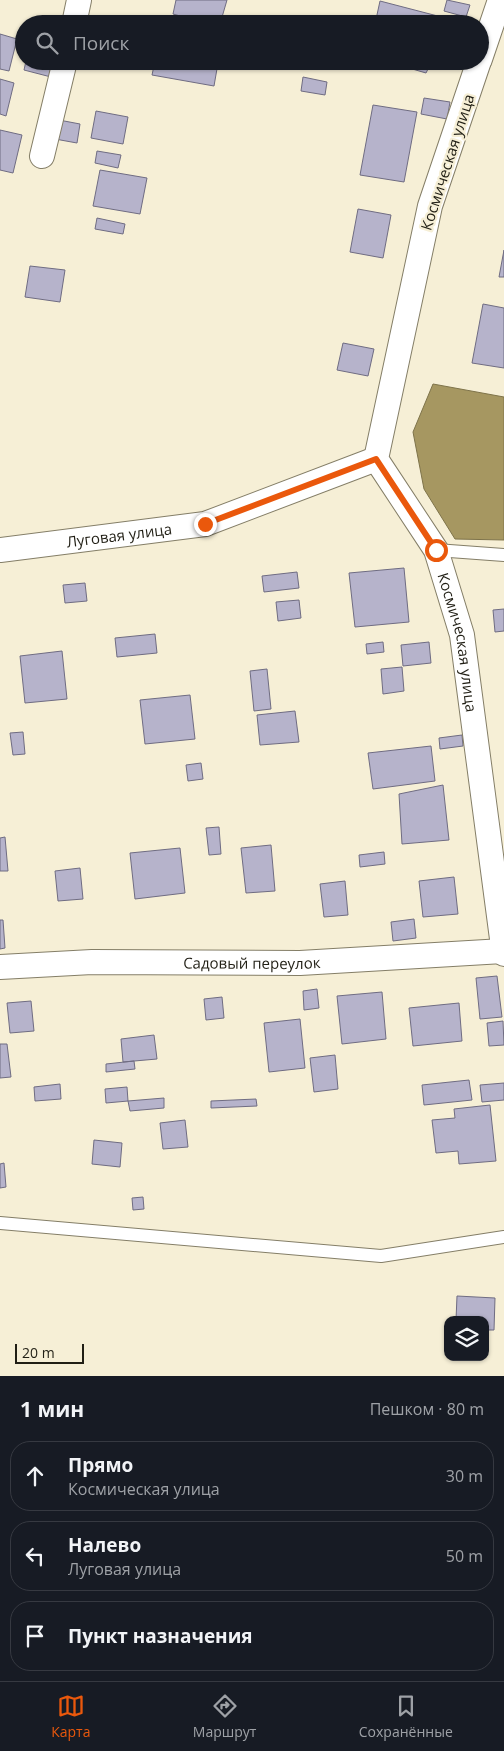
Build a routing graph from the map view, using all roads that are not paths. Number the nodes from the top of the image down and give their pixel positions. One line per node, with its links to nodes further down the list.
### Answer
1 (79, 0): 3 (street)
2 (500, 0): 4 (street, Космическая улица)
3 (76, 15)
4 (489, 33)
5 (63, 70): 7 (street)
6 (477, 70): 8 (street, Космическая улица)
7 (42, 156)
8 (376, 459): 9 (street, Луговая улица); 10 (street, Космическая улица)
9 (0, 550)
10 (436, 550): 11 (lane); 12 (street, Космическая улица)
11 (504, 555)
12 (504, 953): 13 (street, Садовый переулок)
13 (0, 967)
14 (0, 1224): 15 (lane)
15 (504, 1237)

